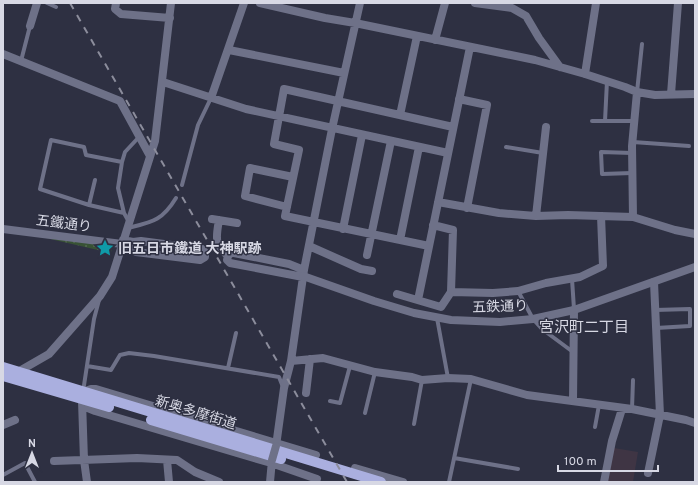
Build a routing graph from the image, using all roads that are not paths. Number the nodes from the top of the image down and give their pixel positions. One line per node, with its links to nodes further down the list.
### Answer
1 (37, 3): 15 (street)
2 (46, 3): 12 (lane)
3 (116, 3): 13 (street)
4 (171, 3): 13 (street)
5 (244, 3): 20 (street)
6 (260, 3): 14 (street)
7 (360, 3): 14 (street)
8 (445, 3): 17 (street)
9 (475, 3): 23 (street)
10 (596, 3): 25 (street)
11 (678, 3): 29 (street)
12 (56, 7)
13 (170, 18): 27 (street)
14 (355, 23): 16 (street); 24 (street)
15 (30, 26): 22 (lane)
16 (417, 36): 17 (street); 34 (street)
17 (435, 40): 19 (street)
18 (642, 44): 28 (lane)
19 (470, 47): 23 (street); 32 (street)
20 (229, 50): 24 (street); 31 (street)
21 (3, 54): 22 (street)
22 (21, 61): 43 (street)
23 (560, 67): 25 (street)
24 (344, 73): 33 (street)
25 (585, 74): 26 (street)
26 (607, 81): 28 (street); 38 (lane)
27 (163, 82): 31 (street); 52 (street)
28 (637, 92): 29 (street); 36 (street)
29 (671, 94): 30 (street)
30 (695, 94)
31 (211, 98): 35 (street); 57 (lane)
32 (459, 100): 39 (street); 62 (street)
33 (338, 101): 34 (street); 35 (street); 41 (street)
34 (400, 115): 39 (street)
35 (279, 117): 41 (street); 55 (street)
36 (635, 120): 38 (lane); 45 (street)
37 (592, 121): 38 (lane)
38 (605, 121)
39 (453, 127): 49 (street)
40 (546, 127): 50 (street)
41 (332, 129): 42 (street); 67 (street)
42 (362, 135): 44 (street); 71 (street)
43 (139, 137): 52 (street); 53 (lane)
44 (391, 141): 47 (street); 73 (street)
45 (632, 142): 46 (lane); 51 (street)
46 (689, 146)
47 (419, 147): 49 (street); 75 (street)
48 (506, 147): 50 (lane)
49 (448, 153): 59 (street)
50 (544, 153): 64 (street)
51 (633, 153): 54 (street); 54 (lane)
52 (150, 156): 69 (street)
53 (122, 162): 60 (lane); 63 (lane)
54 (633, 174): 66 (street)
55 (293, 177): 61 (street); 61 (street)
56 (94, 180): 60 (lane)
57 (182, 184)
58 (176, 198): 69 (lane)
59 (438, 202): 62 (street); 70 (street)
60 (89, 206): 63 (lane)
61 (287, 207): 67 (street)
62 (467, 208): 64 (street)
63 (124, 214): 69 (lane)
64 (536, 216): 65 (street)
65 (601, 216): 66 (street); 83 (street)
66 (633, 217): 74 (street)
67 (314, 222): 71 (street); 77 (street)
68 (237, 223): 82 (street, 五鉄通り)
69 (128, 225): 76 (street)
70 (433, 225): 78 (street); 86 (street)
71 (343, 228): 73 (street)
72 (3, 229): 76 (street, 五鐵通り)
73 (372, 234): 75 (street); 79 (street)
74 (695, 234)
75 (400, 240): 78 (street)
76 (122, 244): 76 (street); 88 (street)
77 (309, 246): 81 (street); 82 (street)
78 (429, 246): 89 (street)
79 (367, 255)
80 (695, 267): 84 (street, 五鉄通り)
81 (372, 271)
82 (304, 274): 92 (street, 五鉄通り); 98 (street)
83 (572, 279): 85 (street); 90 (lane)
84 (654, 282): 90 (street, 五鉄通り); 91 (street)
85 (518, 291): 86 (street); 93 (lane)
86 (450, 292): 89 (street)
87 (397, 294): 89 (street)
88 (100, 296): 100 (lane); 102 (street)
89 (418, 300)
90 (574, 310): 93 (street, 五鉄通り); 96 (street)
91 (655, 310): 94 (street); 94 (lane)
92 (437, 318): 93 (street, 五鉄通り); 105 (lane)
93 (533, 319): 96 (lane)
94 (656, 328): 118 (street)
95 (236, 333): 101 (lane)
96 (574, 353): 113 (street)
97 (310, 359): 98 (street); 99 (street); 110 (street)
98 (291, 361): 109 (street)
99 (350, 365): 103 (street); 112 (lane)
100 (87, 366): 101 (lane); 111 (lane)
101 (228, 368): 109 (lane)
102 (18, 372): 104 (main road, 新奥多摩街道); 111 (main road, 新奥多摩街道)
103 (375, 372): 107 (street); 117 (lane)
104 (4, 374): 111 (main road, 新奥多摩街道)
105 (448, 378): 106 (street); 107 (street)
106 (471, 379): 113 (street); 126 (lane)
107 (422, 380): 121 (lane)
108 (633, 380): 116 (lane)
109 (284, 388): 124 (street)
110 (306, 393)
111 (82, 399): 124 (street); 127 (street); 129 (street); 141 (main road, 新奥多摩街道); 142 (main road, 新奥多摩街道)
112 (330, 401)
113 (573, 401): 114 (street)
114 (599, 405): 115 (street); 123 (lane)
115 (622, 409): 116 (street); 145 (street)
116 (632, 409): 118 (street)
117 (365, 412)
118 (660, 415): 120 (street); 133 (street)
119 (16, 420): 122 (street)
120 (695, 423)
121 (414, 424)
122 (3, 425)
123 (595, 427)
124 (276, 445): 125 (street); 129 (street, bridge)
125 (316, 455)
126 (454, 458): 132 (lane); 144 (lane)
127 (84, 460): 128 (street); 130 (street); 138 (street)
128 (167, 460): 136 (street); 139 (street)
129 (272, 461): 135 (street); 140 (street)
130 (54, 462)
131 (355, 468): 143 (street)
132 (518, 469)
133 (648, 473)
134 (3, 475): 137 (lane)
135 (317, 479)
136 (215, 481)
137 (35, 482)
138 (87, 482)
139 (169, 482)
140 (270, 482)
141 (358, 482)
142 (381, 482)
143 (403, 482)
144 (449, 482)
145 (604, 482)

